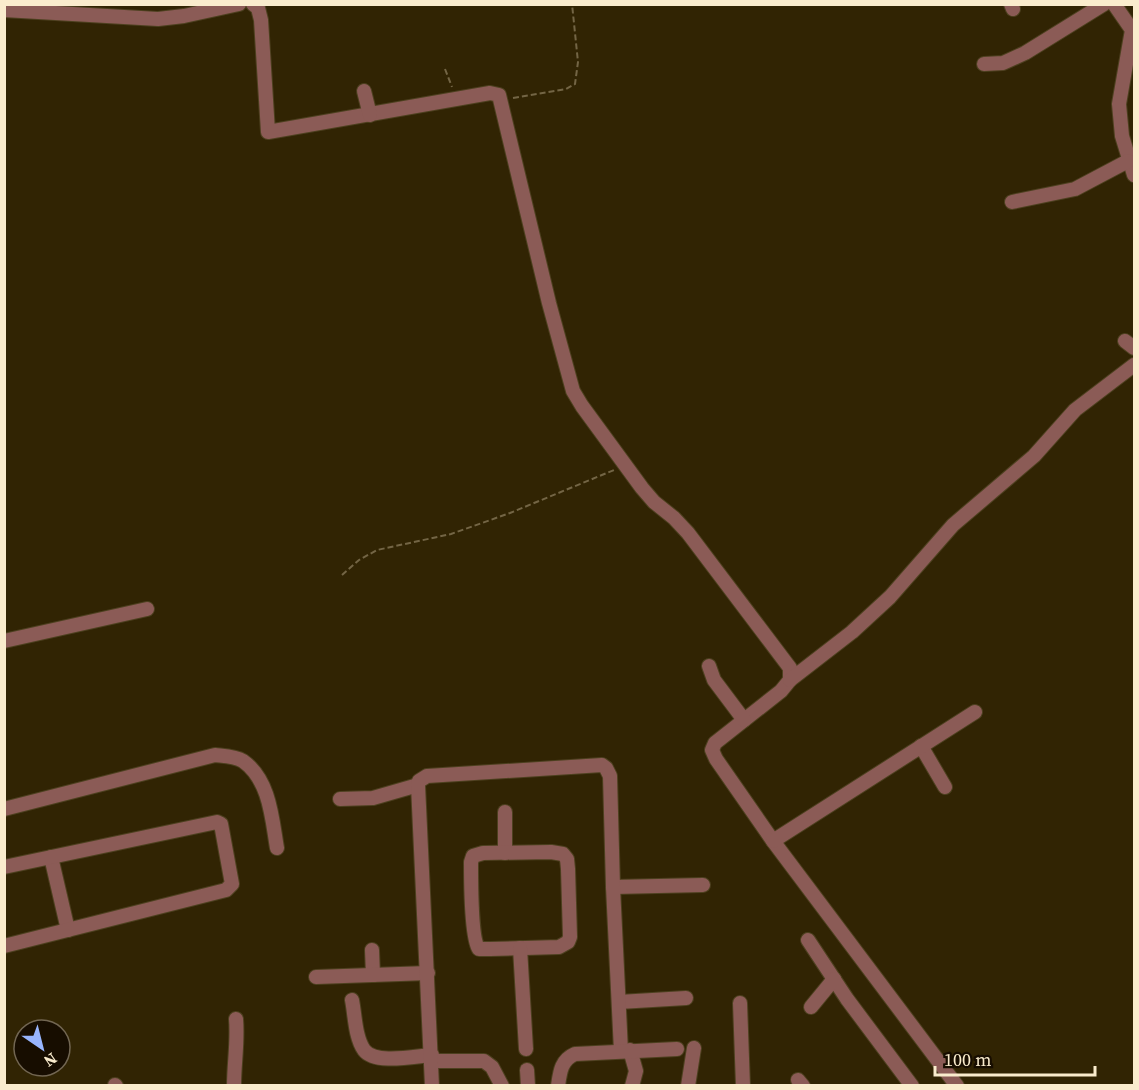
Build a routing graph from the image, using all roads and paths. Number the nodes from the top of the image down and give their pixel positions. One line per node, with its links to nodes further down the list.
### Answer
1 (239, 4): 6 (street)
2 (253, 4): 13 (street)
3 (572, 4): 12 (path)
4 (1104, 4): 8 (street)
5 (1114, 4): 7 (street)
6 (4, 10)
7 (1133, 29): 14 (street)
8 (984, 64)
9 (445, 69): 11 (path)
10 (364, 91): 13 (street)
11 (461, 99): 12 (street); 13 (street)
12 (501, 100): 19 (street)
13 (370, 115)
14 (1128, 133): 15 (street)
15 (1128, 161): 16 (street); 17 (street)
16 (1134, 175)
17 (1012, 202)
18 (1134, 365): 24 (street)
19 (626, 466): 20 (path); 24 (street)
20 (342, 575)
21 (147, 609): 22 (street)
22 (4, 641)
23 (709, 666): 26 (street)
24 (790, 680): 26 (street)
25 (975, 712): 27 (street)
26 (744, 720): 33 (street)
27 (921, 746): 29 (street); 33 (street)
28 (418, 785): 30 (street); 39 (street); 45 (street)
29 (945, 787)
30 (340, 799)
31 (4, 809): 34 (street)
32 (505, 812): 35 (street)
33 (773, 841): 70 (street)
34 (278, 848)
35 (506, 853): 43 (street); 43 (street)
36 (51, 857): 37 (street); 40 (street); 40 (street)
37 (4, 867)
38 (703, 885): 39 (street)
39 (613, 887): 51 (street)
40 (68, 930): 42 (street)
41 (808, 940): 48 (street)
42 (4, 946)
43 (520, 948): 56 (street)
44 (372, 950): 46 (street)
45 (428, 973): 46 (street); 59 (street)
46 (373, 975): 47 (street)
47 (316, 977)
48 (834, 979): 53 (street); 69 (street)
49 (686, 998): 51 (street)
50 (352, 1000): 59 (street)
51 (619, 1002): 58 (street)
52 (740, 1003): 68 (street)
53 (811, 1006)
54 (236, 1019): 61 (street)
55 (694, 1048): 67 (street)
56 (526, 1049)
57 (677, 1049): 58 (street)
58 (626, 1050): 65 (street); 66 (street)
59 (432, 1058): 62 (street); 63 (street)
60 (527, 1070): 64 (street)
61 (234, 1086)
62 (432, 1086)
63 (502, 1086)
64 (528, 1086)
65 (558, 1086)
66 (632, 1086)
67 (688, 1086)
68 (743, 1086)
69 (912, 1086)
70 (957, 1086)

